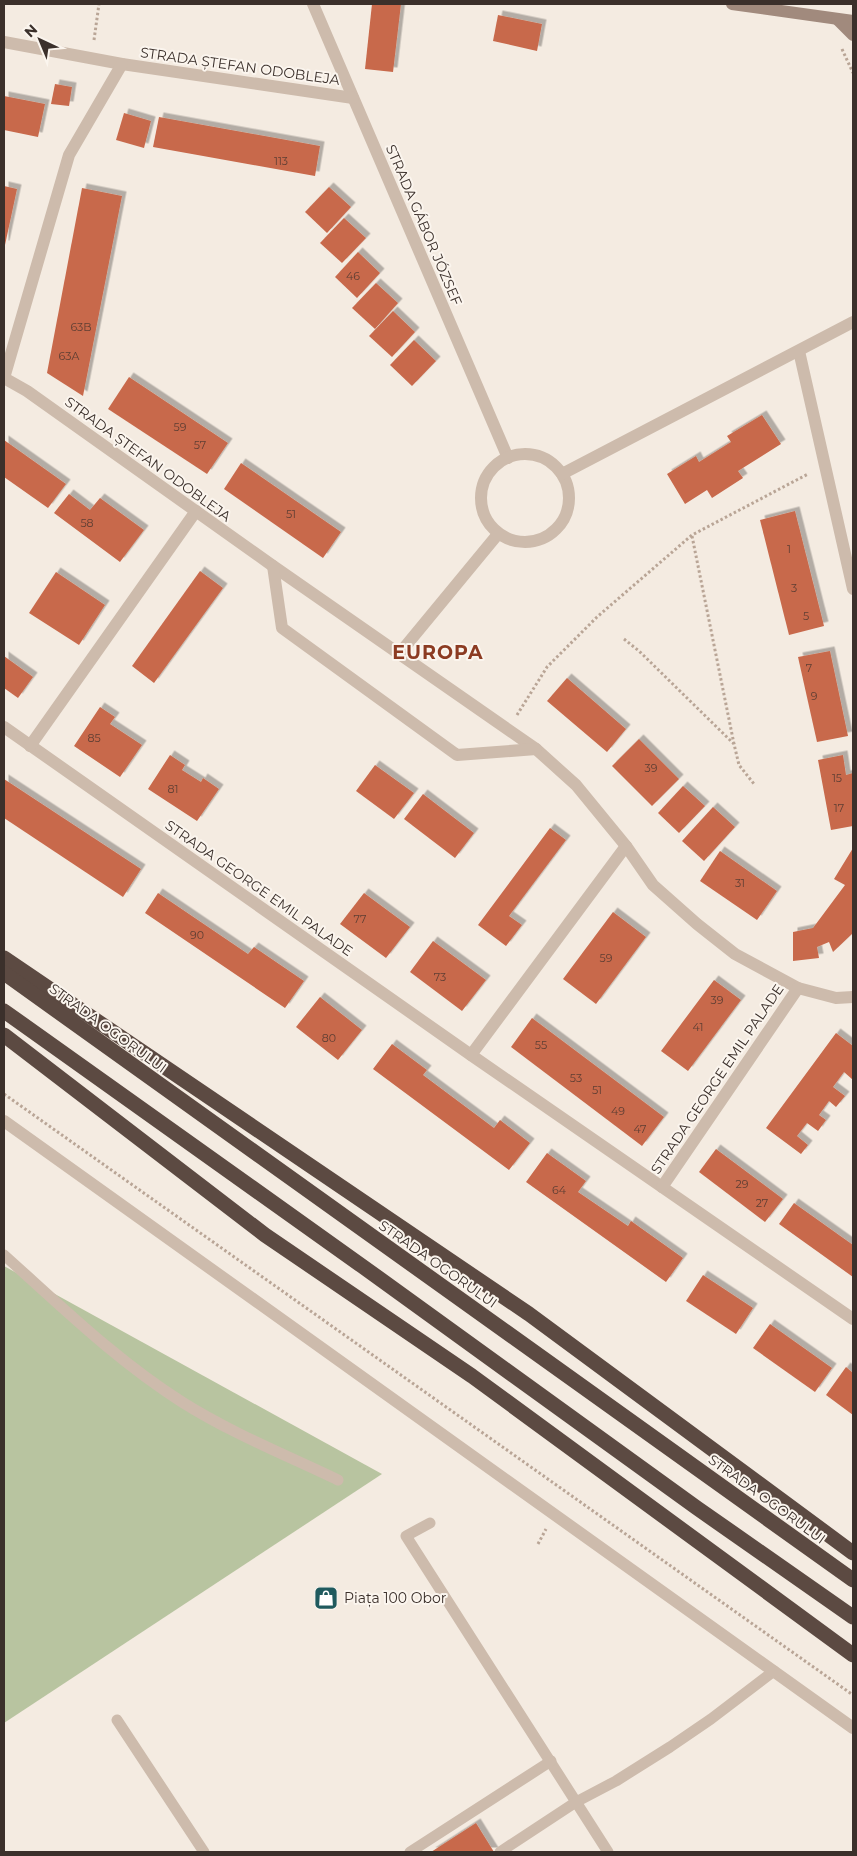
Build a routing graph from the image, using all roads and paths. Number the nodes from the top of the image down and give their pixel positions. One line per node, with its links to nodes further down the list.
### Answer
1 (99, 4): 8 (path)
2 (314, 4): 10 (street, STRADA GÁBOR JÓZSEF)
3 (732, 4): 4 (street)
4 (837, 19): 5 (street); 6 (street)
5 (853, 21)
6 (853, 35)
7 (4, 42): 8 (street, STRADA ȘTEFAN ODOBLEJA)
8 (91, 58): 9 (street, STRADA ȘTEFAN ODOBLEJA)
9 (122, 64): 10 (street, STRADA ȘTEFAN ODOBLEJA); 13 (street, STRADA ȘTEFAN ODOBLEJA)
10 (354, 98): 14 (street, STRADA GÁBOR JÓZSEF)
11 (853, 322): 12 (street)
12 (799, 351): 15 (street); 16 (street)
13 (4, 378): 17 (street, STRADA ȘTEFAN ODOBLEJA)
14 (508, 458): 16 (street); 18 (street)
15 (826, 465): 19 (path); 21 (street)
16 (562, 474): 18 (street)
17 (196, 511): 20 (street, STRADA ȘTEFAN ODOBLEJA); 27 (street)
18 (498, 534): 23 (street)
19 (692, 535): 25 (path); 26 (path)
20 (273, 566): 23 (street, STRADA ȘTEFAN ODOBLEJA); 28 (street)
21 (853, 589)
22 (624, 639): 26 (path)
23 (399, 654): 25 (street, STRADA ȘTEFAN ODOBLEJA)
24 (4, 727): 27 (street, STRADA GEORGE EMIL PALADE)
25 (508, 730): 28 (street, STRADA ȘTEFAN ODOBLEJA)
26 (734, 744): 29 (path)
27 (30, 746): 37 (street, STRADA GEORGE EMIL PALADE)
28 (536, 749): 30 (street, STRADA ȘTEFAN ODOBLEJA)
29 (754, 784)
30 (626, 846): 33 (street, STRADA ȘTEFAN ODOBLEJA); 37 (street)
31 (4, 958): 45 (highway)
32 (4, 973): 46 (highway, STRADA OGORULUI)
33 (798, 988): 34 (street, STRADA ȘTEFAN ODOBLEJA); 40 (street, STRADA GEORGE EMIL PALADE)
34 (853, 997)
35 (4, 1011): 47 (highway)
36 (4, 1035): 48 (highway)
37 (471, 1055): 40 (street, STRADA GEORGE EMIL PALADE)
38 (4, 1094): 50 (path)
39 (4, 1121): 49 (street)
40 (662, 1186): 42 (street, STRADA GEORGE EMIL PALADE)
41 (4, 1255): 43 (lane)
42 (853, 1319)
43 (338, 1480)
44 (430, 1523): 53 (lane)
45 (853, 1553)
46 (853, 1580)
47 (853, 1617)
48 (853, 1655)
49 (774, 1671): 52 (street); 54 (lane)
50 (853, 1695)
51 (117, 1720): 55 (lane)
52 (853, 1728)
53 (550, 1761): 54 (lane); 56 (lane)
54 (576, 1802): 57 (lane); 58 (lane)
55 (204, 1852)
56 (410, 1852)
57 (500, 1852)
58 (608, 1852)

